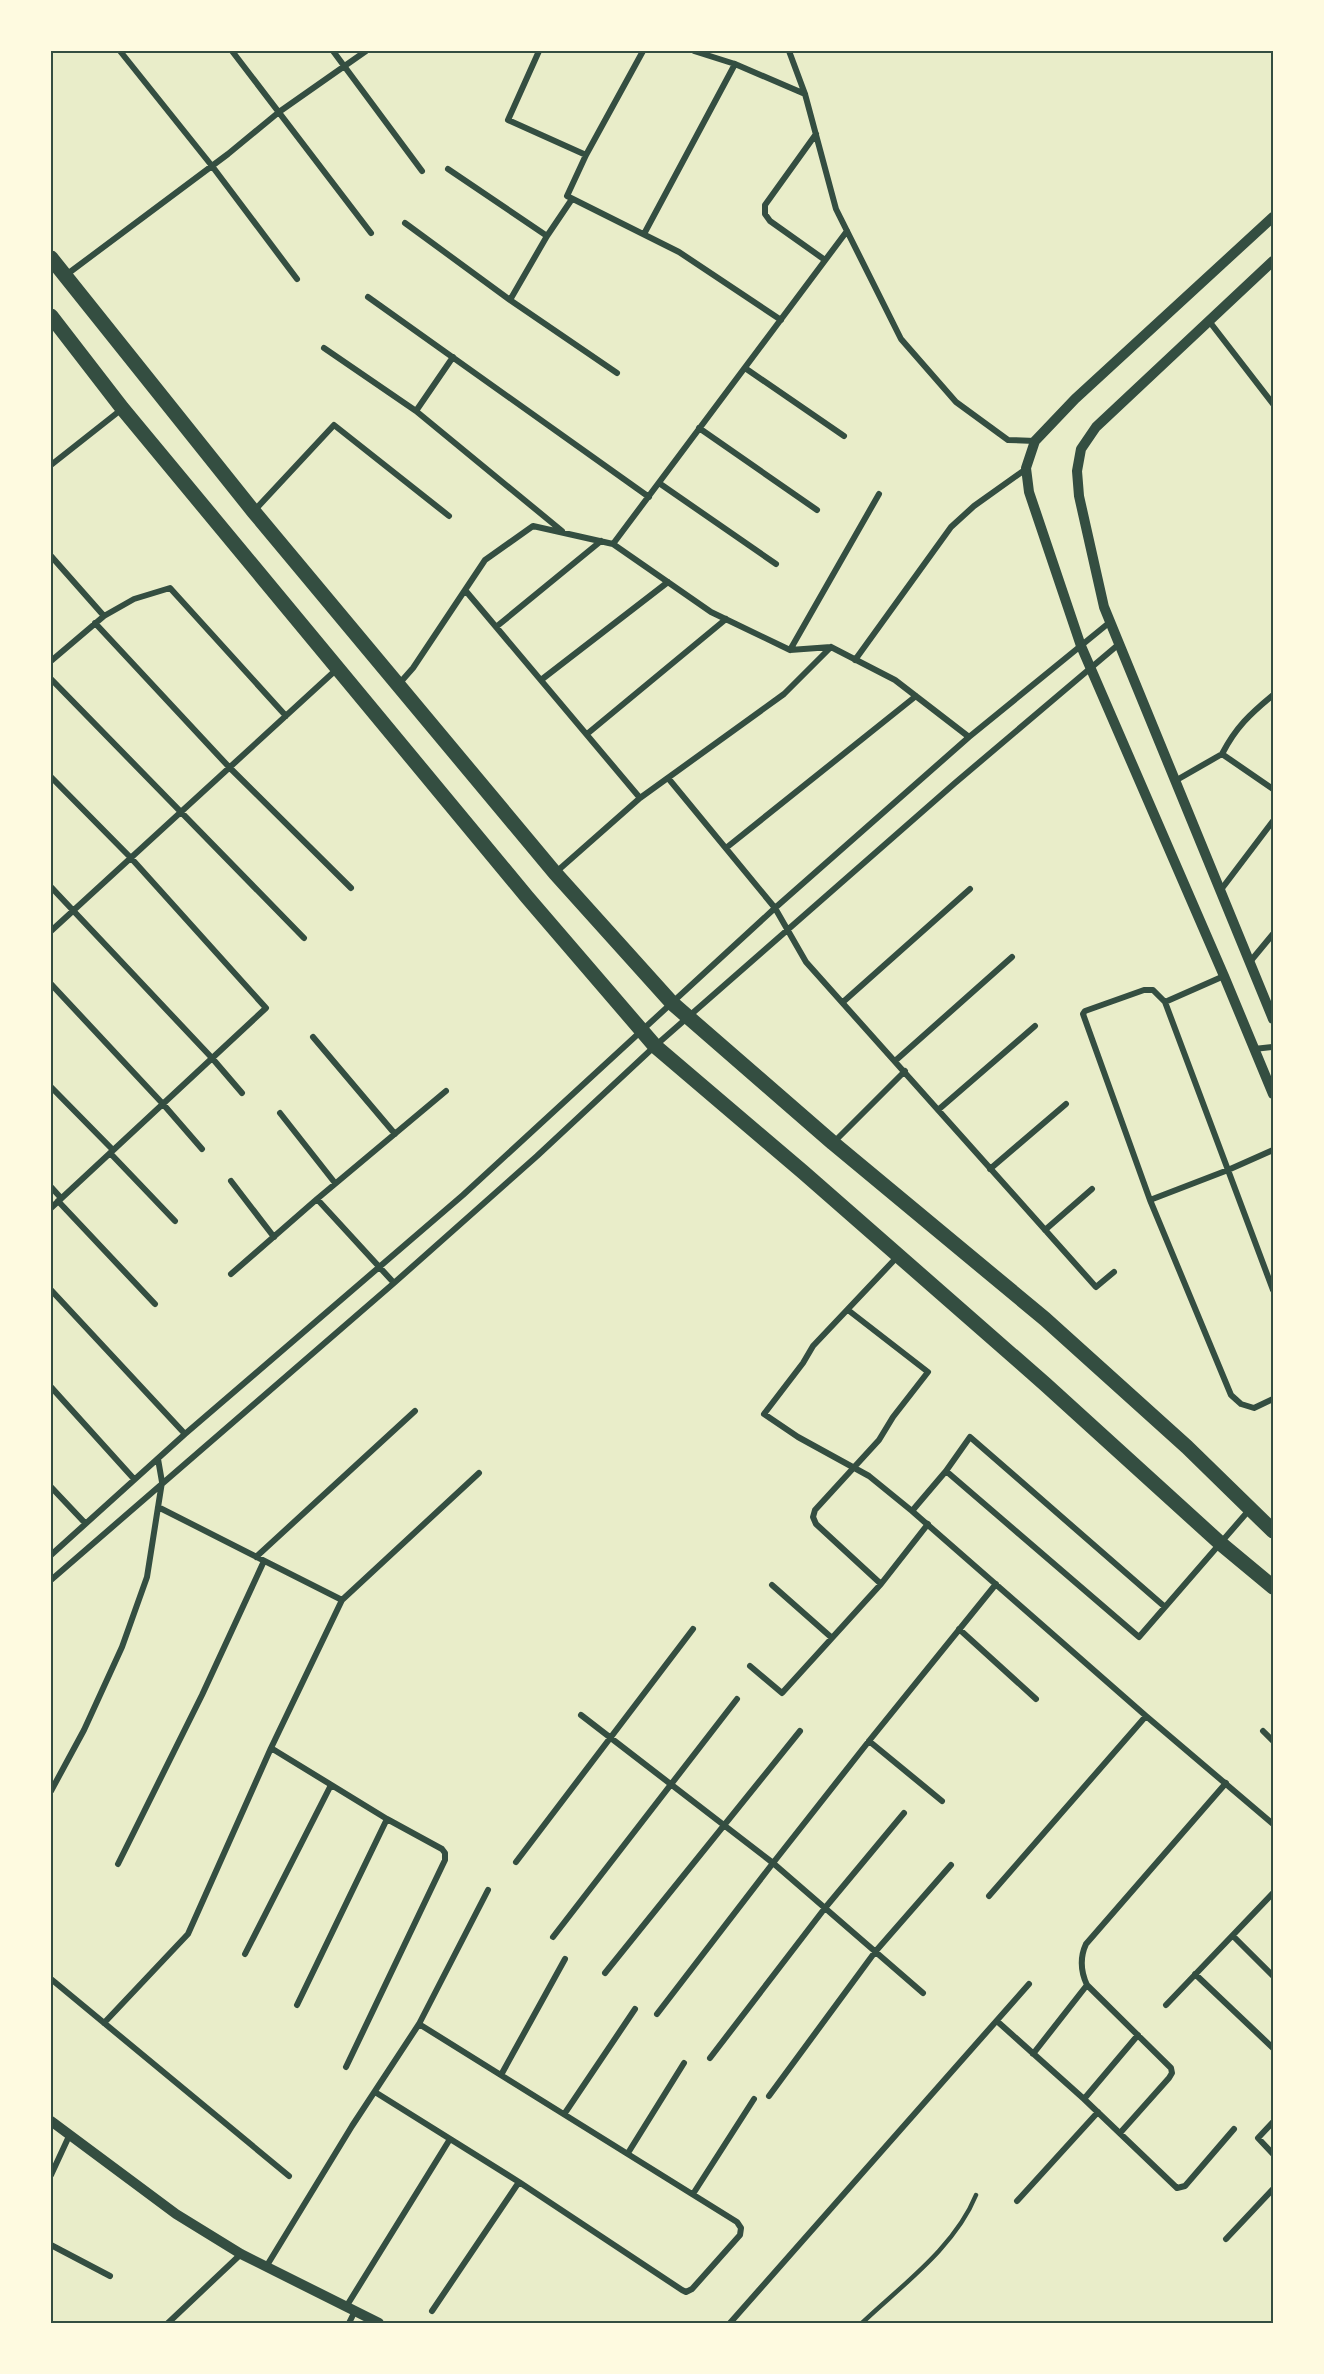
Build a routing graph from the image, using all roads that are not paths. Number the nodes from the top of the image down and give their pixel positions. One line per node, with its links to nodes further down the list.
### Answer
1 (120, 51): 15 (street)
2 (232, 51): 12 (street)
3 (333, 51): 10 (street)
4 (366, 51): 10 (street)
5 (539, 51): 14 (street)
6 (643, 51): 14 (street)
7 (694, 51): 9 (street)
8 (789, 51): 11 (street)
9 (735, 64): 11 (street); 23 (street)
10 (345, 65): 12 (street); 17 (street)
11 (805, 94): 13 (street)
12 (279, 112): 15 (street); 22 (street)
13 (816, 134): 21 (street); 26 (street)
14 (586, 154): 18 (street)
15 (212, 166): 28 (street); 29 (street)
16 (448, 169): 24 (street)
17 (422, 171)
18 (572, 199): 23 (street); 24 (street)
19 (1273, 217): 44 (street)
20 (405, 223): 31 (street)
21 (847, 231): 26 (street); 44 (street)
22 (371, 233)
23 (644, 234): 33 (street)
24 (547, 236): 31 (street)
25 (51, 258): 28 (main road)
26 (825, 260): 33 (street)
27 (1273, 261): 34 (street)
28 (65, 276): 51 (main road)
29 (297, 279)
30 (368, 297): 36 (street)
31 (510, 300): 38 (street)
32 (51, 316): 40 (main road)
33 (780, 320): 37 (street)
34 (1209, 321): 39 (street); 62 (street)
35 (324, 348): 41 (street)
36 (453, 357): 41 (street); 49 (street)
37 (745, 368): 42 (street); 43 (street)
38 (617, 373)
39 (1273, 404)
40 (122, 408): 45 (street); 71 (main road)
41 (416, 411): 53 (street)
42 (699, 428): 47 (street); 50 (street)
43 (844, 436)
44 (1035, 441): 46 (street)
45 (51, 465)
46 (1026, 468): 66 (street); 69 (street)
47 (659, 483): 49 (street); 57 (street)
48 (879, 494): 68 (street)
49 (648, 497): 55 (street)
50 (818, 510)
51 (254, 512): 52 (street); 75 (main road)
52 (449, 516)
53 (564, 533): 54 (street); 59 (street)
54 (601, 541): 55 (street); 64 (street)
55 (613, 544): 58 (street)
56 (51, 556): 60 (street)
57 (776, 564)
58 (668, 582): 61 (street); 74 (street)
59 (465, 590): 64 (street); 75 (street)
60 (104, 616): 63 (street); 78 (street)
61 (726, 619): 68 (street); 79 (street)
62 (1110, 622): 65 (street); 66 (street)
63 (95, 623): 70 (street); 82 (street)
64 (496, 627): 74 (street)
65 (1119, 644): 72 (street); 85 (street)
66 (1081, 646): 72 (street); 80 (street)
67 (831, 647): 68 (street); 69 (street); 84 (street)
68 (790, 650)
69 (855, 660): 77 (street)
70 (51, 661)
71 (338, 668): 78 (street); 113 (main road)
72 (1091, 668): 99 (street); 105 (street)
73 (51, 678): 88 (street)
74 (541, 680): 79 (street)
75 (398, 685): 92 (main road)
76 (1273, 695): 81 (street)
77 (916, 696): 80 (street); 90 (street)
78 (286, 716): 82 (street)
79 (587, 734): 87 (street)
80 (969, 737): 97 (street)
81 (1222, 754): 85 (street); 86 (street)
82 (230, 767): 88 (street); 94 (street)
83 (51, 777): 91 (street)
84 (668, 778): 87 (street); 90 (street)
85 (1175, 781): 96 (street)
86 (1273, 789)
87 (640, 798): 92 (street)
88 (181, 811): 91 (street); 102 (street)
89 (1273, 821): 96 (street)
90 (726, 848): 97 (street)
91 (131, 858): 98 (street); 118 (street)
92 (555, 873): 109 (main road)
93 (51, 887): 98 (street)
94 (351, 888)
95 (970, 889): 107 (street)
96 (1220, 891): 104 (street)
97 (775, 908): 99 (street); 109 (street)
98 (73, 910): 100 (street); 118 (street)
99 (789, 930): 107 (street); 110 (street)
100 (51, 931)
101 (1273, 934): 104 (street)
102 (303, 938)
103 (1012, 957): 119 (street)
104 (1249, 963): 111 (street)
105 (1224, 976): 108 (street); 117 (street)
106 (51, 984): 125 (street)
107 (843, 1002): 119 (street)
108 (1165, 1002): 135 (street); 142 (street)
109 (672, 1003): 110 (main road); 113 (street)
110 (689, 1018): 115 (street); 130 (main road)
111 (1273, 1019)
112 (1035, 1026): 127 (street)
113 (641, 1031): 115 (main road); 148 (street)
114 (314, 1037): 129 (street)
115 (655, 1046): 147 (main road); 151 (street)
116 (1273, 1047): 117 (street)
117 (1254, 1049): 124 (street)
118 (212, 1058): 123 (street); 125 (street)
119 (895, 1061): 120 (street)
120 (905, 1071): 127 (street); 130 (street)
121 (51, 1087): 133 (street)
122 (446, 1092): 129 (street)
123 (242, 1093)
124 (1273, 1094)
125 (163, 1104): 131 (street); 133 (street)
126 (1066, 1104): 134 (street)
127 (938, 1110): 134 (street)
128 (280, 1113): 137 (street)
129 (395, 1134): 137 (street)
130 (833, 1143): 168 (main road)
131 (202, 1149)
132 (1273, 1150): 135 (street)
133 (111, 1152): 141 (street); 144 (street)
134 (990, 1169): 145 (street)
135 (1228, 1170): 142 (street); 153 (street)
136 (231, 1181): 146 (street)
137 (335, 1183): 140 (street)
138 (51, 1187): 141 (street)
139 (1092, 1188): 145 (street)
140 (317, 1199): 146 (street); 148 (street)
141 (60, 1200): 143 (street); 154 (street)
142 (1150, 1200): 157 (street)
143 (51, 1208)
144 (175, 1221)
145 (1045, 1230): 149 (street)
146 (274, 1237): 150 (street)
147 (898, 1255): 155 (street); 173 (main road)
148 (380, 1267): 151 (street); 159 (street)
149 (1114, 1272)
150 (231, 1275)
151 (394, 1283): 165 (street)
152 (51, 1290): 159 (street)
153 (1273, 1290)
154 (155, 1304)
155 (848, 1310): 161 (street); 161 (street)
156 (51, 1387): 164 (street)
157 (1273, 1399)
158 (415, 1410): 175 (street)
159 (185, 1434): 160 (street)
160 (158, 1459): 164 (street); 165 (street)
161 (853, 1468): 169 (street); 178 (street)
162 (946, 1471): 169 (street); 183 (street); 183 (street)
163 (479, 1473): 182 (street)
164 (134, 1479): 170 (street)
165 (162, 1482): 167 (street); 177 (street)
166 (51, 1487): 170 (street)
167 (158, 1507): 175 (street); 201 (street)
168 (1251, 1509): 172 (main road); 173 (street)
169 (912, 1511): 171 (street)
170 (85, 1523): 174 (street)
171 (928, 1524): 178 (street); 179 (street)
172 (1273, 1531)
173 (1220, 1544): 181 (main road); 183 (street)
174 (51, 1555)
175 (256, 1557): 176 (street)
176 (264, 1561): 182 (street); 209 (street)
177 (51, 1580)
178 (881, 1584): 186 (street)
179 (996, 1584): 185 (street); 191 (street)
180 (772, 1585): 186 (street)
181 (1273, 1587)
182 (342, 1600): 197 (street)
183 (1165, 1607)
184 (693, 1629): 194 (street)
185 (959, 1629): 189 (street); 195 (street)
186 (832, 1638): 187 (street)
187 (750, 1665)
188 (737, 1699): 198 (street)
189 (1036, 1699)
190 (581, 1715): 194 (street)
191 (1146, 1716): 199 (street); 212 (street)
192 (800, 1731): 206 (street)
193 (1263, 1731): 196 (street)
194 (610, 1737): 198 (street); 207 (street)
195 (869, 1741): 202 (street); 208 (street)
196 (1273, 1741)
197 (271, 1748): 200 (street); 232 (street)
198 (670, 1783): 206 (street); 216 (street)
199 (1226, 1784): 205 (street); 225 (street)
200 (331, 1785): 204 (street); 218 (street)
201 (51, 1791)
202 (942, 1801)
203 (904, 1814): 214 (street)
204 (387, 1819): 227 (street); 239 (street)
205 (1273, 1824)
206 (723, 1825): 208 (street); 220 (street)
207 (516, 1862)
208 (773, 1863): 214 (street); 230 (street)
209 (118, 1864)
210 (951, 1865): 217 (street)
211 (488, 1890): 233 (street)
212 (989, 1896)
213 (1272, 1896): 215 (street)
214 (825, 1908): 217 (street); 237 (street)
215 (1233, 1936): 221 (street); 222 (street)
216 (553, 1938)
217 (876, 1952): 226 (street); 242 (street)
218 (245, 1954)
219 (565, 1959): 240 (street)
220 (605, 1973)
221 (1195, 1974): 228 (street); 235 (street)
222 (1273, 1976)
223 (51, 1979): 232 (street)
224 (1029, 1984): 231 (street)
225 (1087, 1985): 234 (street); 236 (street)
226 (924, 1993)
227 (297, 2005)
228 (1166, 2005)
229 (635, 2009): 246 (street)
230 (657, 2014)
231 (998, 2022): 236 (street); 272 (street)
232 (104, 2023): 256 (street)
233 (419, 2024): 240 (street); 241 (street)
234 (1138, 2035): 244 (street); 250 (street)
235 (1273, 2048)
236 (1033, 2054): 244 (street)
237 (710, 2058)
238 (684, 2063): 253 (street)
239 (346, 2067)
240 (501, 2075): 246 (street)
241 (375, 2092): 252 (street); 265 (street)
242 (769, 2096)
243 (754, 2099): 259 (street)
244 (1084, 2099): 245 (street)
245 (1098, 2112): 250 (street); 261 (street)
246 (564, 2113): 253 (street)
247 (51, 2121): 251 (street)
248 (1273, 2122): 254 (street)
249 (1234, 2129): 250 (street)
250 (1120, 2133)
251 (70, 2134): 255 (street); 264 (street)
252 (450, 2139): 257 (street); 267 (street)
253 (628, 2153): 259 (street)
254 (1273, 2154)
255 (51, 2175)
256 (289, 2176)
257 (519, 2182): 259 (street); 268 (street)
258 (1273, 2189): 262 (street)
259 (693, 2194)
260 (976, 2195): 273 (lane)
261 (1017, 2201)
262 (1226, 2239)
263 (51, 2245): 266 (street)
264 (241, 2254): 265 (street); 269 (street)
265 (266, 2267): 267 (street)
266 (110, 2276)
267 (350, 2309): 270 (street); 271 (street)
268 (432, 2311)
269 (168, 2323)
270 (349, 2323)
271 (379, 2323)
272 (729, 2323)
273 (862, 2323)

